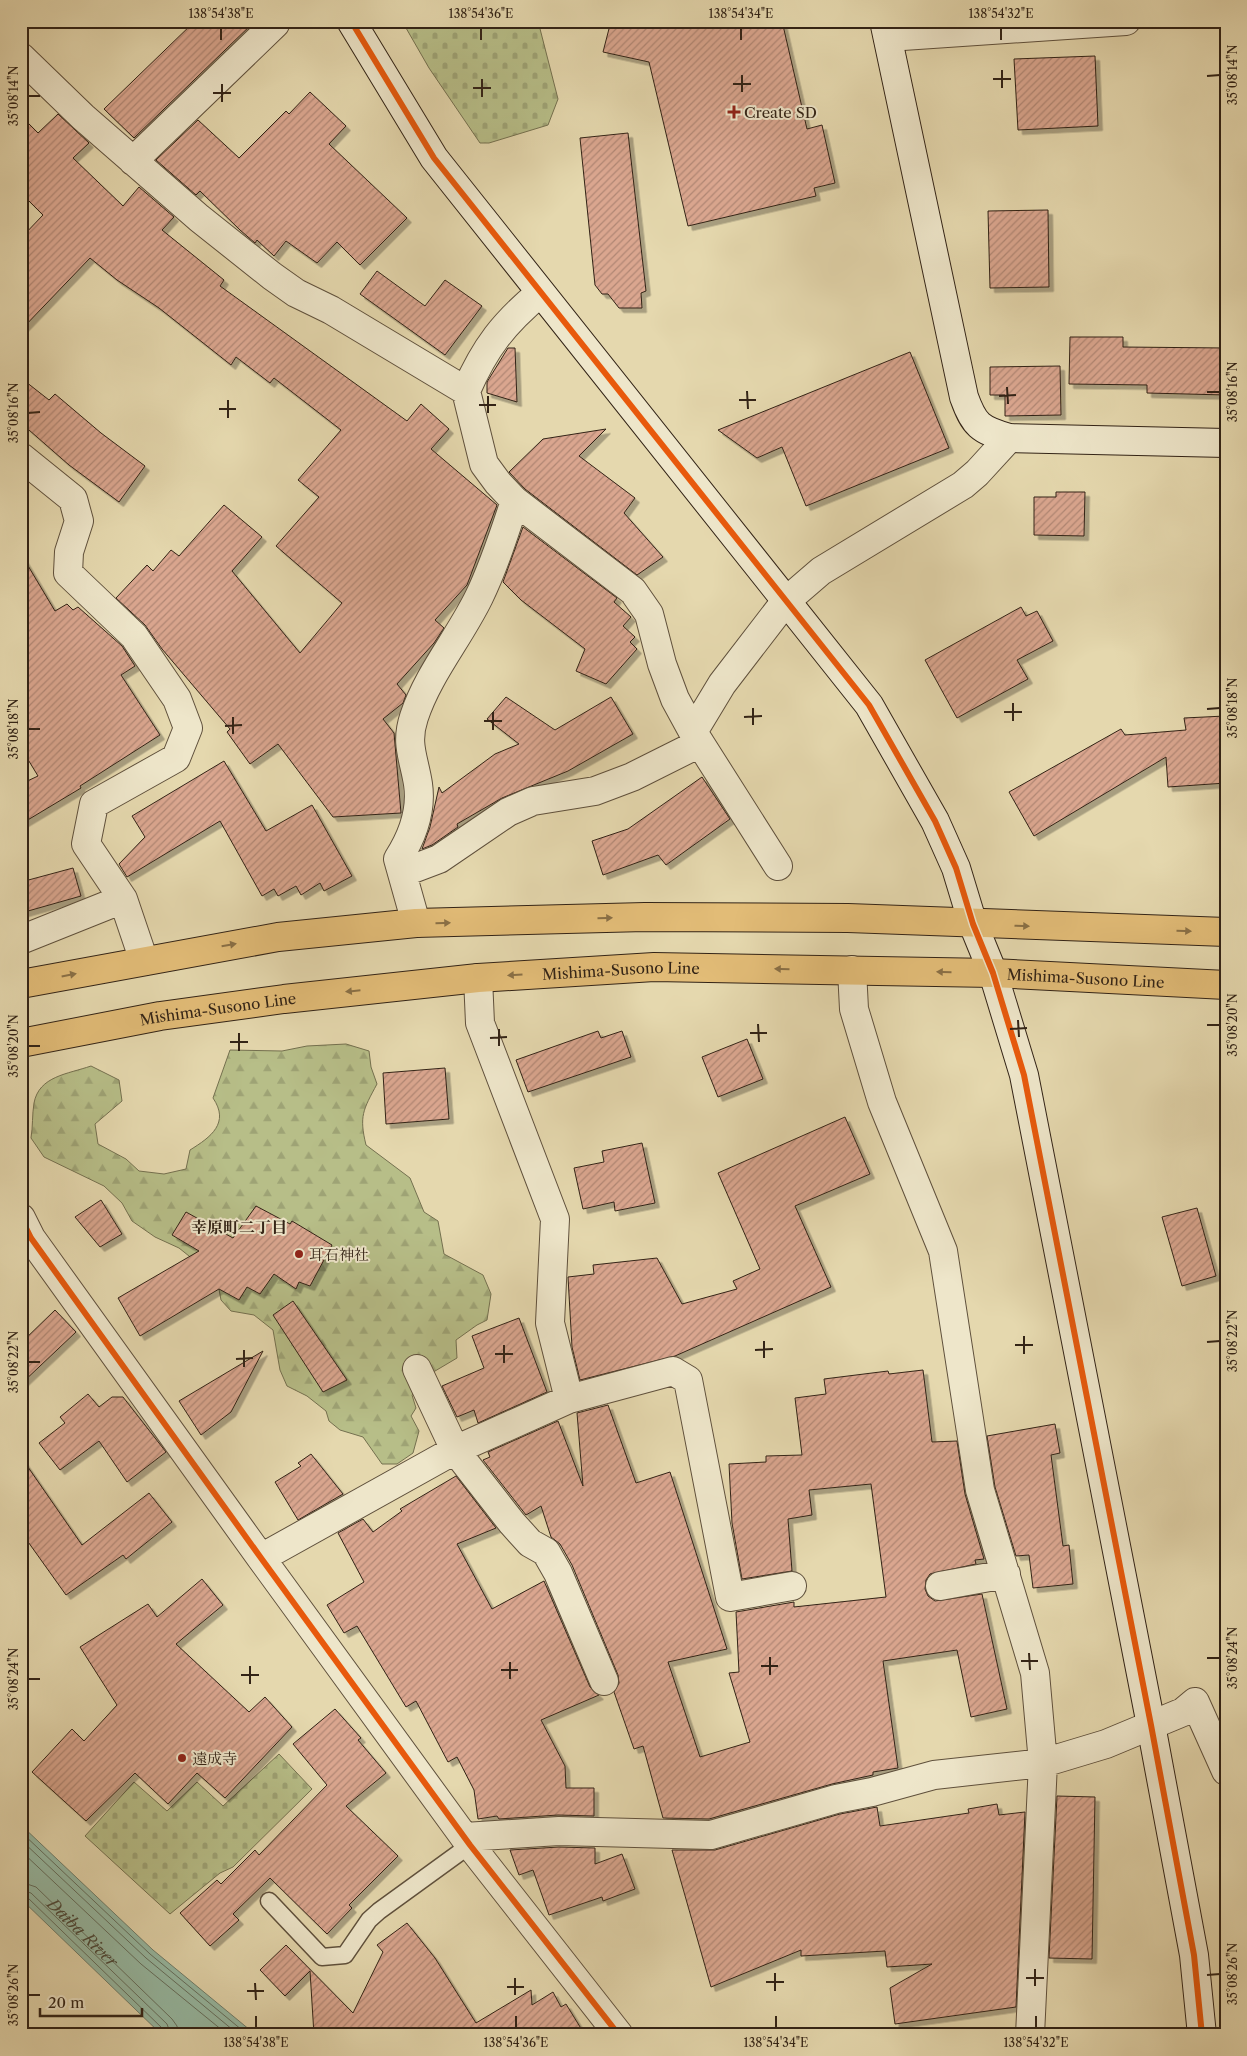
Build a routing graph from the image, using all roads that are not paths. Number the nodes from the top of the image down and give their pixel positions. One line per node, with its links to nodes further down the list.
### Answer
1 (351, 21): 7 (street)
2 (1126, 21): 4 (street)
3 (275, 24): 6 (street)
4 (886, 29): 9 (street)
5 (21, 56): 6 (street)
6 (133, 161): 8 (street)
7 (540, 293): 8 (street); 13 (street)
8 (466, 391): 12 (street)
9 (1009, 438): 10 (street); 13 (street)
10 (1226, 443)
11 (21, 457): 17 (street)
12 (515, 501): 14 (street); 16 (street)
13 (786, 602): 14 (street); 19 (street)
14 (697, 738): 15 (street); 16 (street)
15 (778, 866)
16 (402, 873): 18 (street)
17 (123, 899): 21 (street); 22 (street)
18 (416, 923): 19 (main road, one-way to 19); 22 (main road, one-way to 18)
19 (973, 924): 20 (main road, one-way to 20); 24 (street)
20 (1226, 932)
21 (23, 939)
22 (144, 961): 26 (main road, one-way to 22)
23 (852, 970): 24 (main road, Mishima-Susono Line, one-way to 23); 25 (main road, Mishima-Susono Line, one-way to 25); 34 (street)
24 (993, 973): 27 (main road, Mishima-Susono Line); 38 (street)
25 (478, 978): 28 (main road, Mishima-Susono Line, one-way to 28); 31 (street)
26 (21, 984)
27 (1226, 985)
28 (21, 1043)
29 (25, 1235): 33 (street)
30 (418, 1369): 32 (street)
31 (569, 1399): 32 (street); 35 (street)
32 (455, 1450): 33 (street); 37 (street)
33 (261, 1558): 41 (street)
34 (1006, 1574): 36 (street); 39 (street)
35 (792, 1586)
36 (940, 1586)
37 (604, 1681)
38 (1151, 1725): 39 (street); 40 (street); 45 (street)
39 (1042, 1763): 41 (street); 44 (street)
40 (1226, 1772)
41 (468, 1841): 42 (lane); 43 (street)
42 (270, 1901)
43 (619, 2035)
44 (1030, 2035)
45 (1202, 2035)

